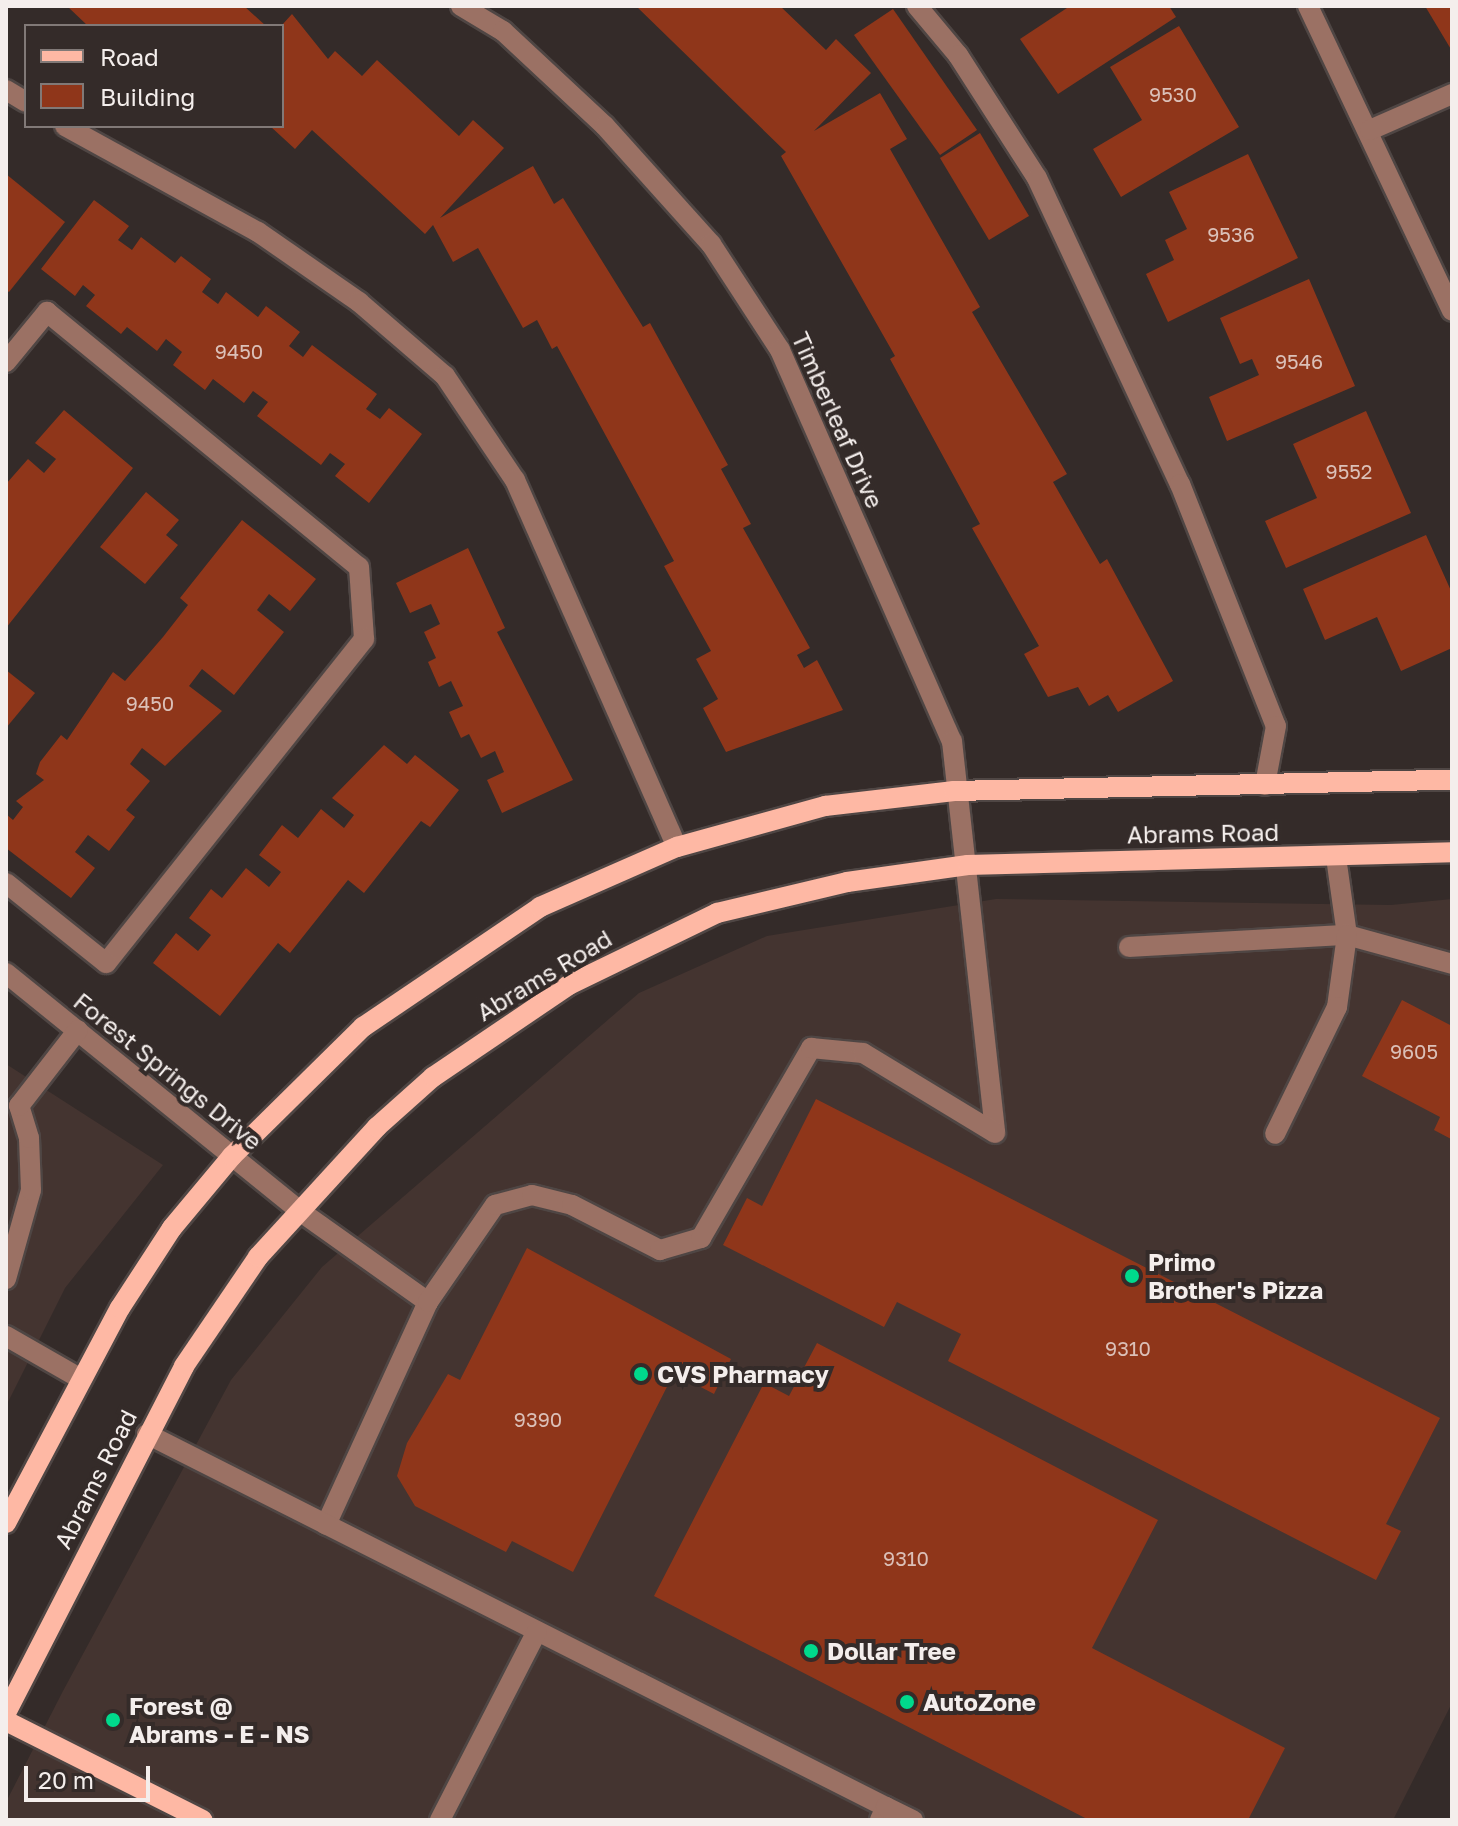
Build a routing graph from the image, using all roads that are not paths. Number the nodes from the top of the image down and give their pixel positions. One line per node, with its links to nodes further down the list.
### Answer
1 (461, 6): 13 (street, Timberleaf Drive)
2 (917, 6): 12 (street)
3 (1308, 6): 8 (street)
4 (6, 90): 6 (street)
5 (1452, 94): 8 (street)
6 (24, 101)
7 (69, 128): 14 (street)
8 (1370, 130): 9 (street)
9 (1452, 311)
10 (6, 362): 18 (street)
11 (1452, 780): 12 (main road, Abrams Road)
12 (1265, 785): 13 (main road, Abrams Road)
13 (954, 791): 14 (main road, Abrams Road); 17 (street, Timberleaf Drive)
14 (677, 847): 25 (main road, Abrams Road)
15 (1452, 852): 16 (main road, Abrams Road)
16 (1336, 857): 17 (main road, Abrams Road); 19 (street)
17 (968, 865): 26 (main road, Abrams Road); 28 (street, Timberleaf Drive)
18 (6, 883)
19 (1347, 935): 20 (street); 21 (street); 24 (street)
20 (1129, 947)
21 (1452, 964)
22 (6, 973): 23 (street, Forest Springs Drive)
23 (78, 1030): 25 (street, Forest Springs Drive); 27 (street)
24 (1275, 1134)
25 (232, 1156): 26 (street, Forest Springs Drive); 30 (main road, Abrams Road)
26 (297, 1209): 28 (street, Forest Springs Drive); 31 (main road, Abrams Road)
27 (6, 1279)
28 (428, 1302): 33 (street)
29 (6, 1336): 30 (street)
30 (81, 1379): 32 (main road, Abrams Road)
31 (147, 1434): 33 (street); 35 (main road, Abrams Road)
32 (6, 1523)
33 (326, 1525): 34 (street)
34 (537, 1631): 37 (street); 39 (street)
35 (6, 1713)
36 (6, 1721): 38 (main road)
37 (883, 1814): 40 (street)
38 (203, 1820)
39 (440, 1820)
40 (913, 1820)

